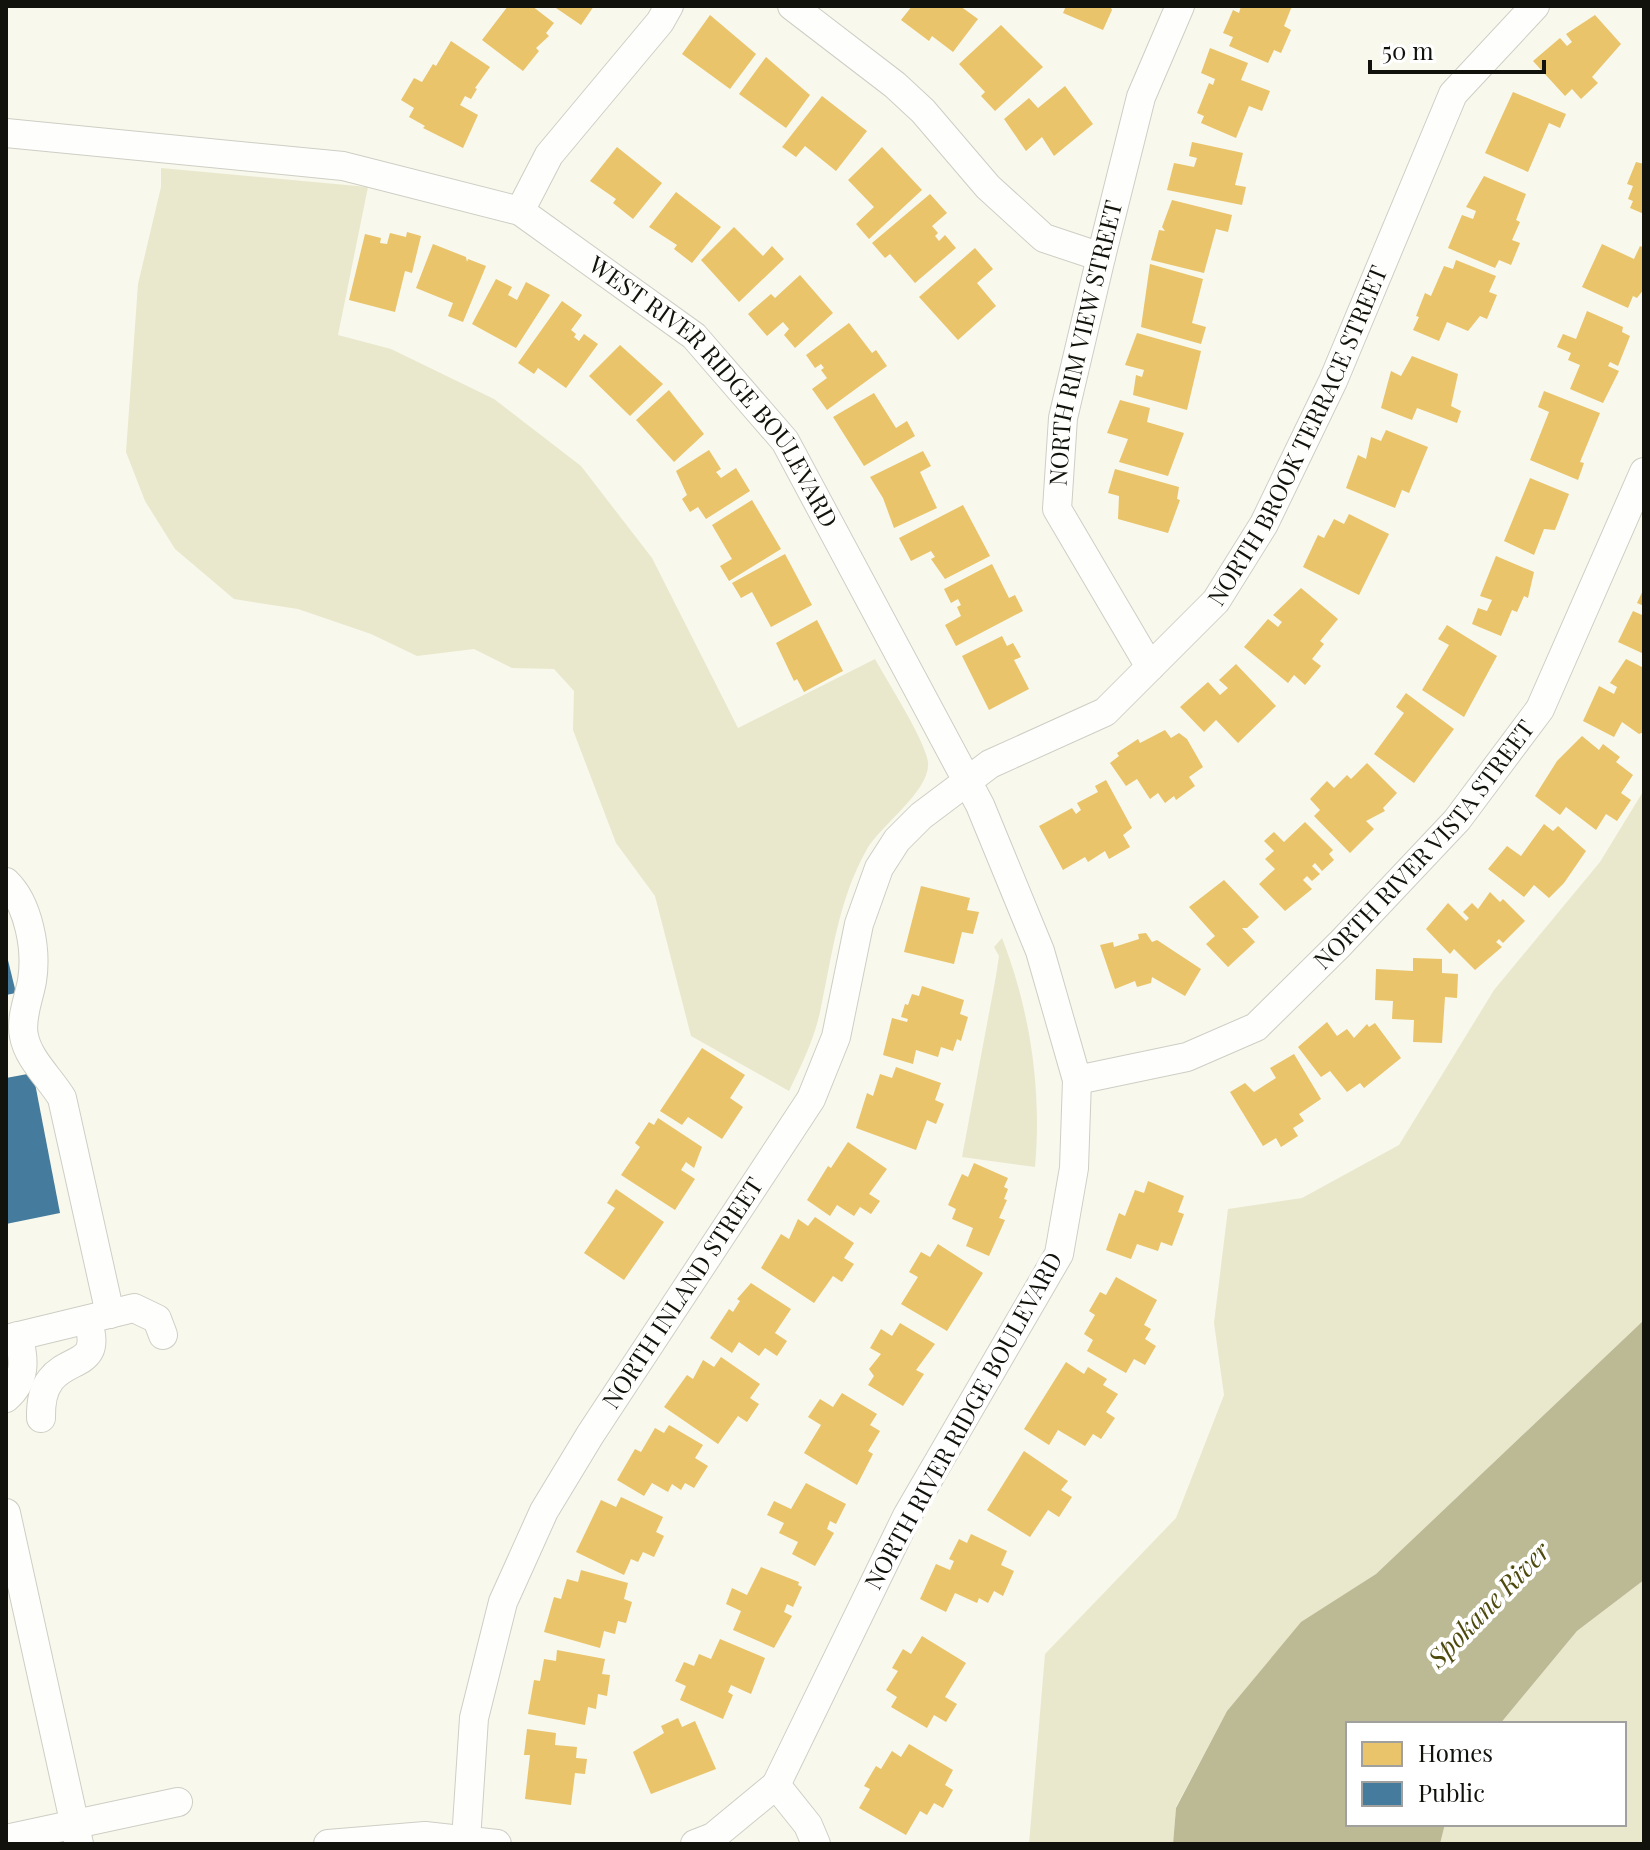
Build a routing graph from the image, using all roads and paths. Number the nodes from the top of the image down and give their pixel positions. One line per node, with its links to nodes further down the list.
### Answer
1 (669, 6): 6 (street)
2 (792, 6): 7 (street)
3 (1180, 6): 7 (street, NORTH RIM VIEW STREET)
4 (1535, 6): 9 (street, NORTH BROOK TERRACE STREET)
5 (6, 133): 6 (street, WEST RIVER RIDGE BOULEVARD)
6 (520, 211): 10 (street, WEST RIVER RIDGE BOULEVARD)
7 (1101, 257): 9 (street, NORTH RIM VIEW STREET)
8 (1644, 472): 12 (street, NORTH RIVER VISTA STREET)
9 (1150, 667): 10 (street, NORTH BROOK TERRACE STREET)
10 (968, 781): 12 (street, WEST RIVER RIDGE BOULEVARD); 23 (street, NORTH INLAND STREET)
11 (6, 882): 13 (street)
12 (1077, 1080): 19 (street, NORTH RIVER RIDGE BOULEVARD)
13 (99, 1317): 14 (street); 15 (street); 17 (street)
14 (163, 1335)
15 (12, 1338): 16 (street)
16 (6, 1398)
17 (41, 1418)
18 (6, 1513): 21 (street)
19 (776, 1785): 26 (street, NORTH RIVER RIDGE BOULEVARD); 27 (street)
20 (178, 1802): 21 (street)
21 (77, 1834): 22 (street)
22 (6, 1839)
23 (466, 1840): 24 (street); 25 (street)
24 (328, 1844)
25 (497, 1844)
26 (695, 1844)
27 (816, 1844)

